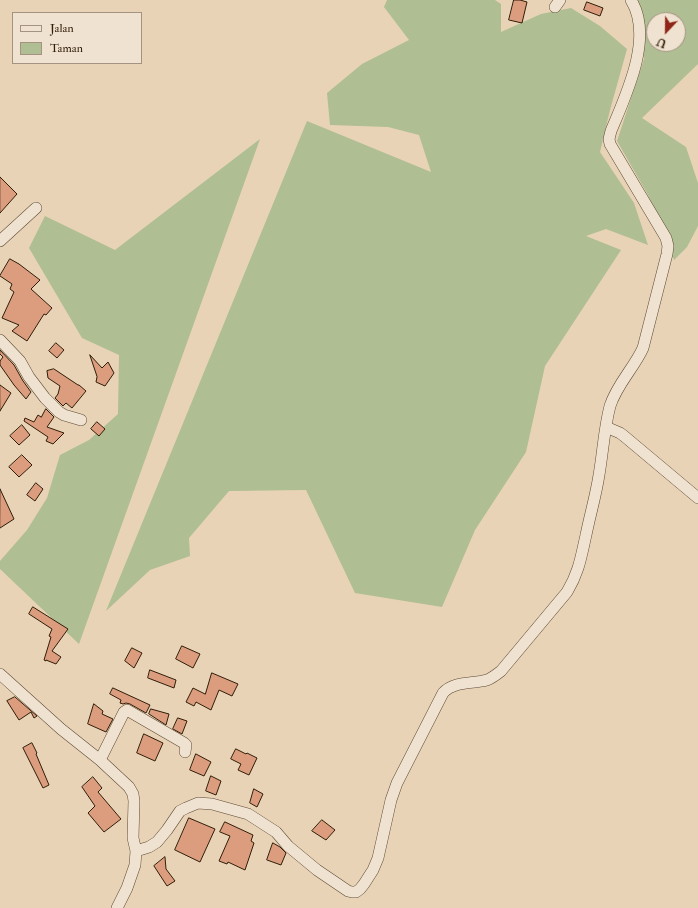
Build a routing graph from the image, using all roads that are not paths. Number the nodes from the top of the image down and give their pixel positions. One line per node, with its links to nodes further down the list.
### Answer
1 (631, 0): 6 (street)
2 (36, 208): 3 (street)
3 (0, 241)
4 (0, 340): 5 (street)
5 (80, 420)
6 (606, 427): 7 (street); 11 (street)
7 (698, 498)
8 (0, 674): 10 (street)
9 (185, 752): 10 (street)
10 (100, 760): 11 (street)
11 (136, 851): 12 (street)
12 (117, 908)

